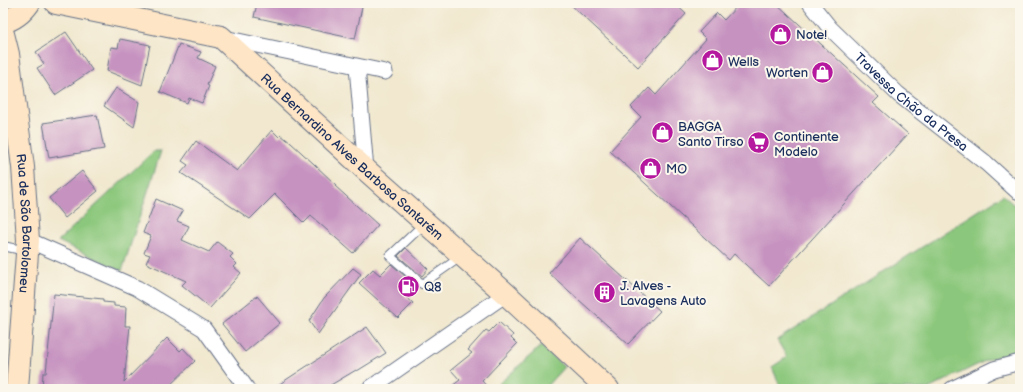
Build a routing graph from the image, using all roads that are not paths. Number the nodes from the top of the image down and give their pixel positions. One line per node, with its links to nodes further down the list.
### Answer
1 (29, 3): 4 (street)
2 (56, 3): 6 (street)
3 (810, 3): 10 (street, Travessa Chão da Presa)
4 (3, 22)
5 (3, 34): 13 (street, Rua de São Bartolomeu)
6 (221, 37): 7 (street); 9 (street, Rua Bernardino Alves Barbosa Santarém)
7 (357, 67): 8 (street); 9 (street)
8 (385, 72)
9 (366, 170): 11 (street, Rua Bernardino Alves Barbosa Santarém)
10 (1020, 192)
11 (425, 222): 14 (street, Rua Bernardino Alves Barbosa Santarém); 14 (lane)
12 (3, 246): 13 (lane)
13 (27, 246): 17 (street, Rua de São Bartolomeu); 18 (street)
14 (463, 256): 15 (street, Rua Bernardino Alves Barbosa Santarém)
15 (506, 294): 19 (street); 20 (street, Rua Bernardino Alves Barbosa Santarém)
16 (1020, 362): 21 (street)
17 (17, 389)
18 (247, 389)
19 (369, 389)
20 (608, 389)
21 (952, 389)

